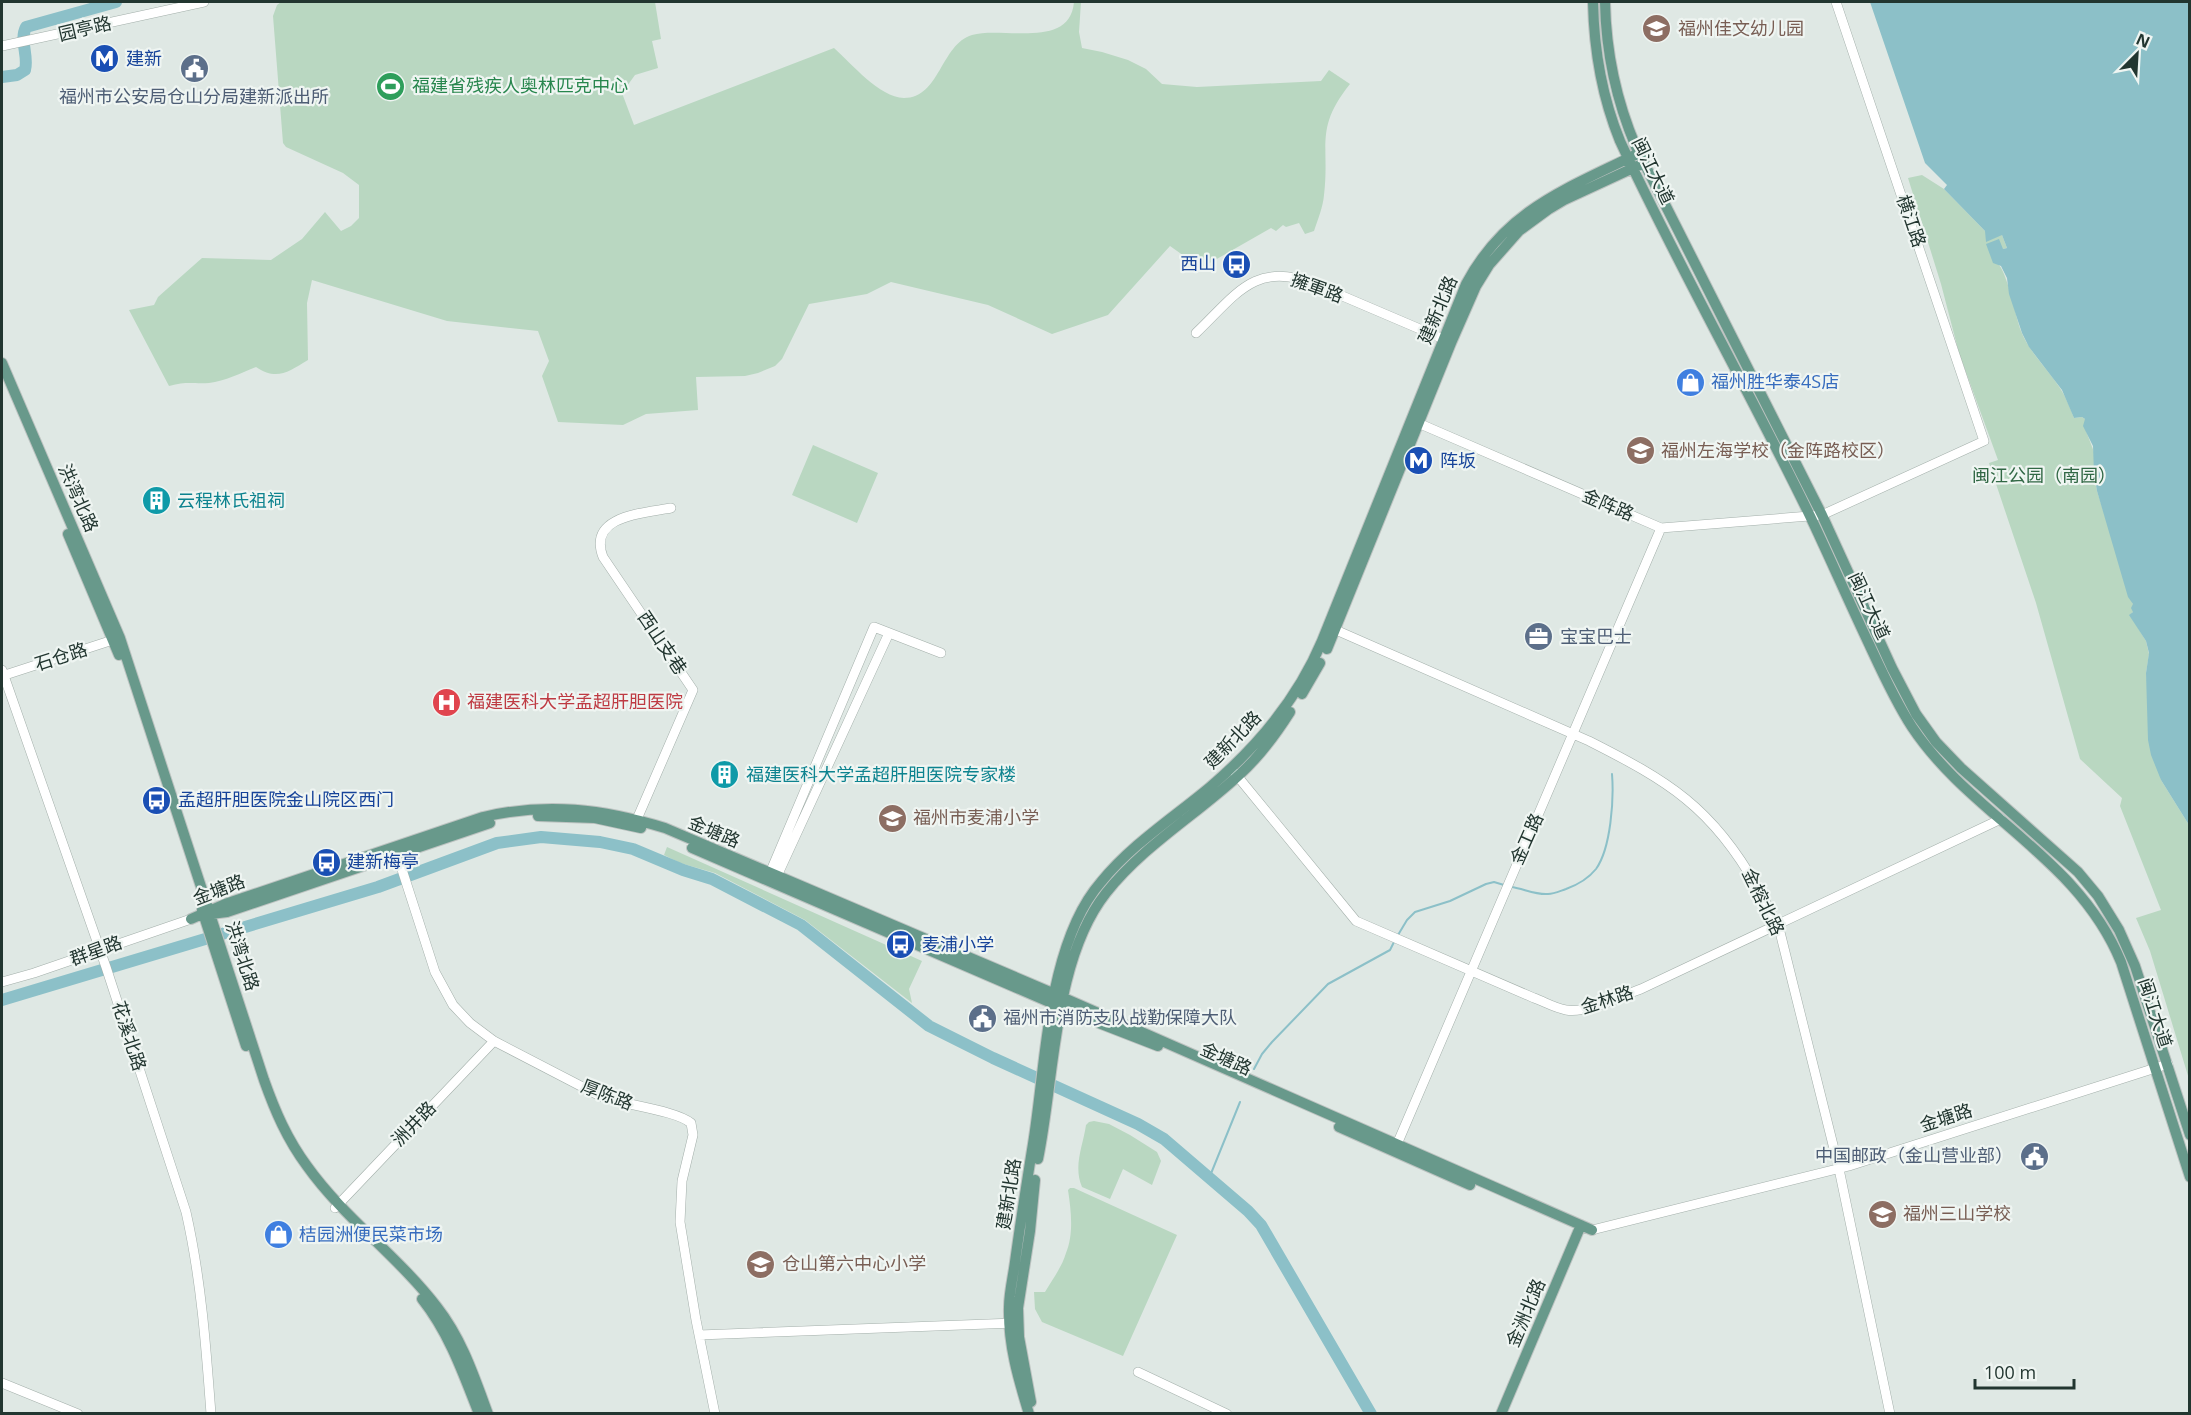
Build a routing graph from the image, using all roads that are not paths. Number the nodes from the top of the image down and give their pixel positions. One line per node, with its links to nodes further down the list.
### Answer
1 (204, 2): 5 (street, 园亭路)
2 (1593, 2): 7 (main road, 闽江大道)
3 (1605, 2): 6 (main road, 闽江大道)
4 (1836, 2): 13 (street, 横江路)
5 (2, 46)
6 (1642, 158): 7 (main road, 建新北路); 15 (main road, 闽江大道)
7 (1631, 164): 9 (main road, 建新北路); 16 (main road, 闽江大道)
8 (1196, 333): 9 (street, 擁軍路)
9 (1447, 341): 12 (main road, 建新北路); 18 (main road, 建新北路)
10 (2, 363): 20 (main road, 洪湾北路)
11 (2, 380): 20 (main road, 洪湾北路)
12 (1418, 423): 17 (street, 金阵路); 18 (main road, 建新北路)
13 (1984, 441): 15 (street, 金阵路)
14 (671, 508): 26 (street, 西山支巷)
15 (1822, 515): 16 (street, 金阵路); 37 (main road, 闽江大道)
16 (1810, 516): 17 (street, 金阵路); 25 (main road, 闽江大道)
17 (1661, 528): 23 (street, 金工路)
18 (1332, 628): 23 (street, 金榕北路); 24 (main road, 建新北路)
19 (889, 633): 21 (street); 28 (street); 28 (street)
20 (117, 639): 22 (street, 石仓路); 29 (main road, 洪湾北路)
21 (941, 653)
22 (2, 674): 32 (street, 花溪北路)
23 (1573, 734): 31 (street, 金榕北路); 33 (street, 金工路)
24 (1235, 772): 33 (street, 金林路); 35 (main road, 建新北路)
25 (2001, 819): 31 (street, 金林路); 38 (main road, 闽江大道)
26 (635, 823): 27 (main road, 金塘路); 28 (main road, 金塘路); 29 (main road, 金塘路); 35 (main road, 金塘路)
27 (397, 854): 29 (main road, 金塘路); 36 (street, 厚陈路)
28 (773, 875): 35 (main road, 金塘路)
29 (207, 914): 30 (main road, 金塘路); 43 (main road, 洪湾北路)
30 (191, 919): 32 (street, 群星路)
31 (1777, 925): 33 (street, 金林路); 41 (street, 金榕北路)
32 (100, 950): 34 (street, 群星路); 50 (street, 花溪北路)
33 (1471, 972): 40 (street, 金工路)
34 (2, 982)
35 (1058, 1001): 40 (main road, 金塘路); 45 (main road, 建新北路)
36 (494, 1041): 43 (street, 洲井路); 46 (street, 厚陈路)
37 (2168, 1064): 38 (street, 金塘路); 39 (main road, 闽江大道)
38 (2156, 1068): 41 (street, 金塘路); 42 (main road, 闽江大道)
39 (2190, 1135)
40 (1395, 1148): 44 (main road, 金塘路)
41 (1839, 1169): 44 (street, 金塘路); 58 (street, 金榕北路)
42 (2190, 1177)
43 (337, 1205): 51 (main road, 洪湾北路); 52 (main road, 洪湾北路)
44 (1585, 1229): 56 (main road, 金洲北路); 57 (main road, 金洲北路)
45 (1014, 1323): 46 (street); 54 (main road, 建新北路)
46 (699, 1335): 53 (street)
47 (1137, 1372): 55 (street)
48 (2, 1383): 49 (street)
49 (78, 1413)
50 (211, 1413)
51 (479, 1413)
52 (488, 1413)
53 (715, 1413)
54 (1031, 1413)
55 (1227, 1413)
56 (1501, 1413)
57 (1508, 1413)
58 (1890, 1413)

